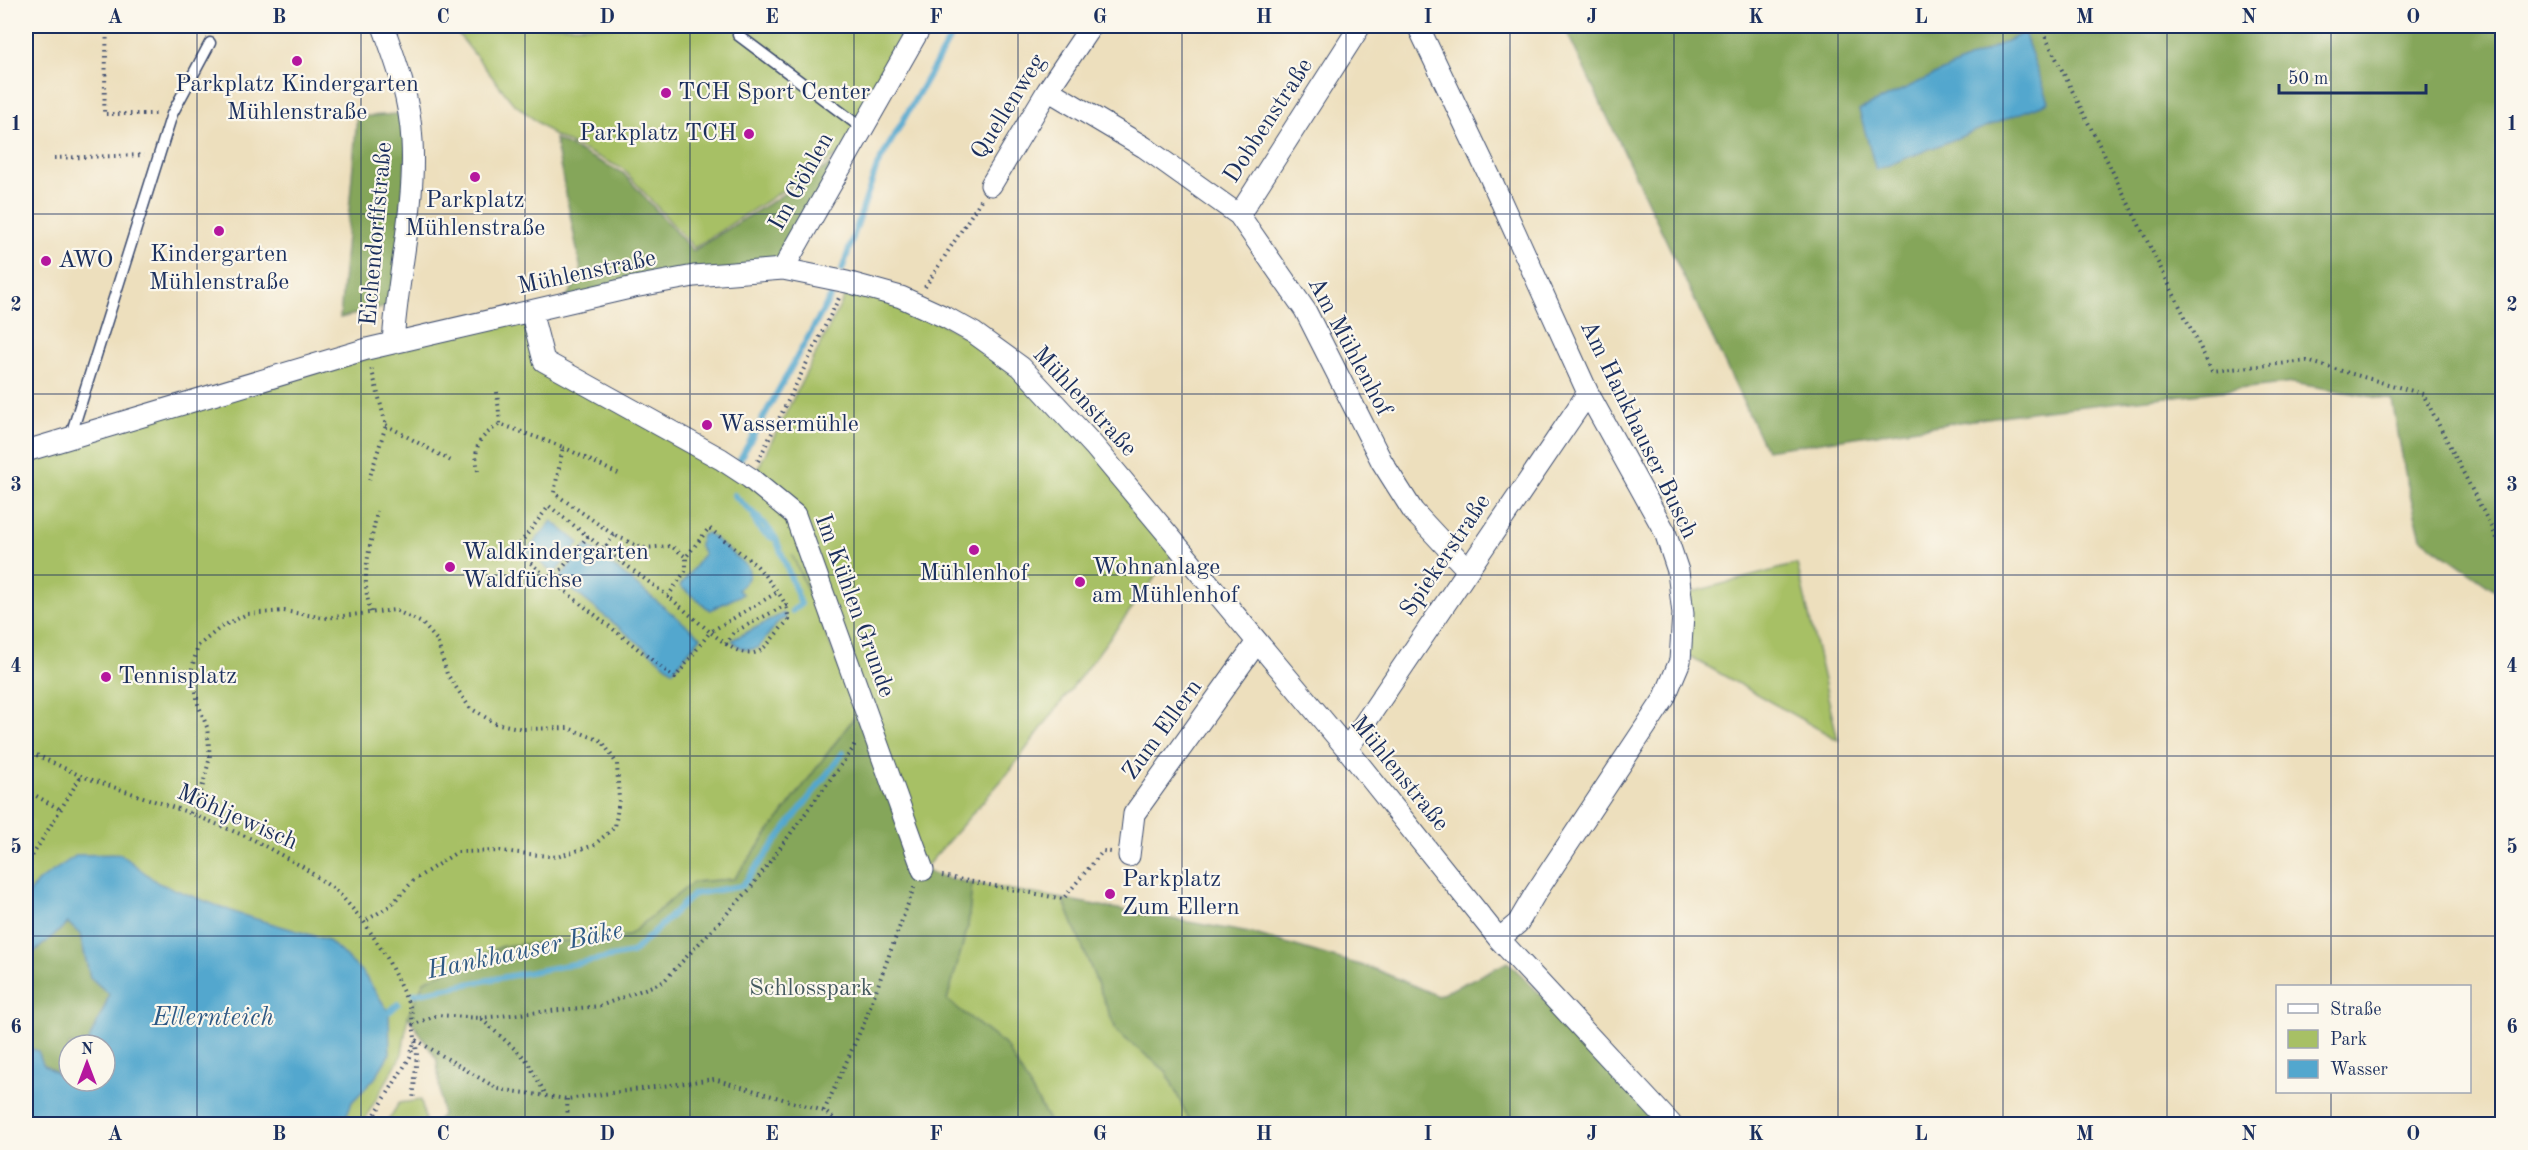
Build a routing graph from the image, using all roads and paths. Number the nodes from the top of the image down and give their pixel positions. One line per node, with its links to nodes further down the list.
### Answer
1 (107, 26): 11 (path)
2 (383, 26): 21 (street, Eichendorffstraße)
3 (921, 26): 12 (street, Im Göhlen)
4 (1091, 26): 10 (street, Quellenweg)
5 (1360, 26): 16 (street, Dobbenstraße)
6 (1418, 26): 24 (street, Am Hankhauser Busch)
7 (2040, 26): 38 (path)
8 (738, 35): 12 (lane)
9 (210, 43): 11 (lane)
10 (1048, 90): 15 (street, Quellenweg); 16 (street, Am Mühlenhof)
11 (172, 114): 13 (lane)
12 (862, 128): 17 (street, Im Göhlen)
13 (160, 154): 14 (path); 27 (lane)
14 (54, 158)
15 (991, 185): 19 (path)
16 (1239, 214): 41 (street, Am Mühlenhof)
17 (783, 269): 18 (street, Mühlenstraße); 20 (street, Mühlenstraße)
18 (847, 282): 19 (street, Mühlenstraße); 33 (path)
19 (915, 303): 48 (street, Mühlenstraße)
20 (531, 311): 21 (street, Mühlenstraße); 33 (street, Im Kühlen Grunde)
21 (393, 343): 22 (street, Mühlenstraße)
22 (367, 349): 26 (path); 27 (street, Mühlenstraße)
23 (497, 392): 25 (path)
24 (1588, 393): 41 (street, Spiekerstraße); 61 (street, Am Hankhauser Busch)
25 (500, 424): 28 (path); 31 (path)
26 (386, 425): 30 (path); 34 (path)
27 (70, 438): 29 (street, Mühlenstraße)
28 (563, 447): 32 (path); 36 (path)
29 (26, 451)
30 (451, 461)
31 (478, 471)
32 (618, 474)
33 (750, 478): 50 (street, Im Kühlen Grunde)
34 (369, 480)
35 (377, 511): 46 (path)
36 (614, 535): 39 (path); 40 (path)
37 (588, 536): 39 (path); 42 (path); 42 (path)
38 (2502, 548)
39 (604, 549): 44 (path)
40 (686, 557): 43 (path); 44 (path)
41 (1467, 568): 51 (street, Spiekerstraße)
42 (552, 581): 47 (path)
43 (778, 592): 45 (path); 47 (path)
44 (668, 596): 47 (path)
45 (786, 605): 49 (path); 49 (path)
46 (371, 612): 56 (path); 60 (path)
47 (710, 632): 49 (path)
48 (1257, 642): 51 (street, Mühlenstraße); 57 (street, Zum Ellern)
49 (726, 644)
50 (867, 714): 59 (street, Im Kühlen Grunde); 62 (path)
51 (1347, 749): 61 (street, Mühlenstraße)
52 (26, 750): 53 (path, Möhljewisch)
53 (81, 776): 55 (path); 56 (path, Möhljewisch)
54 (26, 790): 55 (path)
55 (61, 810): 58 (path)
56 (190, 813): 60 (path, Möhljewisch)
57 (1129, 856): 59 (path)
58 (26, 866)
59 (923, 870): 68 (path)
60 (364, 922): 63 (path, Möhljewisch)
61 (1499, 939): 72 (street, Mühlenstraße)
62 (480, 1018): 63 (path); 65 (path)
63 (412, 1025): 64 (path, Möhljewisch)
64 (415, 1040): 65 (path); 67 (path, Möhljewisch); 69 (path)
65 (546, 1096): 66 (path)
66 (567, 1099): 68 (path); 70 (path)
67 (413, 1101)
68 (824, 1111): 71 (path)
69 (369, 1125)
70 (568, 1125)
71 (841, 1125)
72 (1671, 1125)

